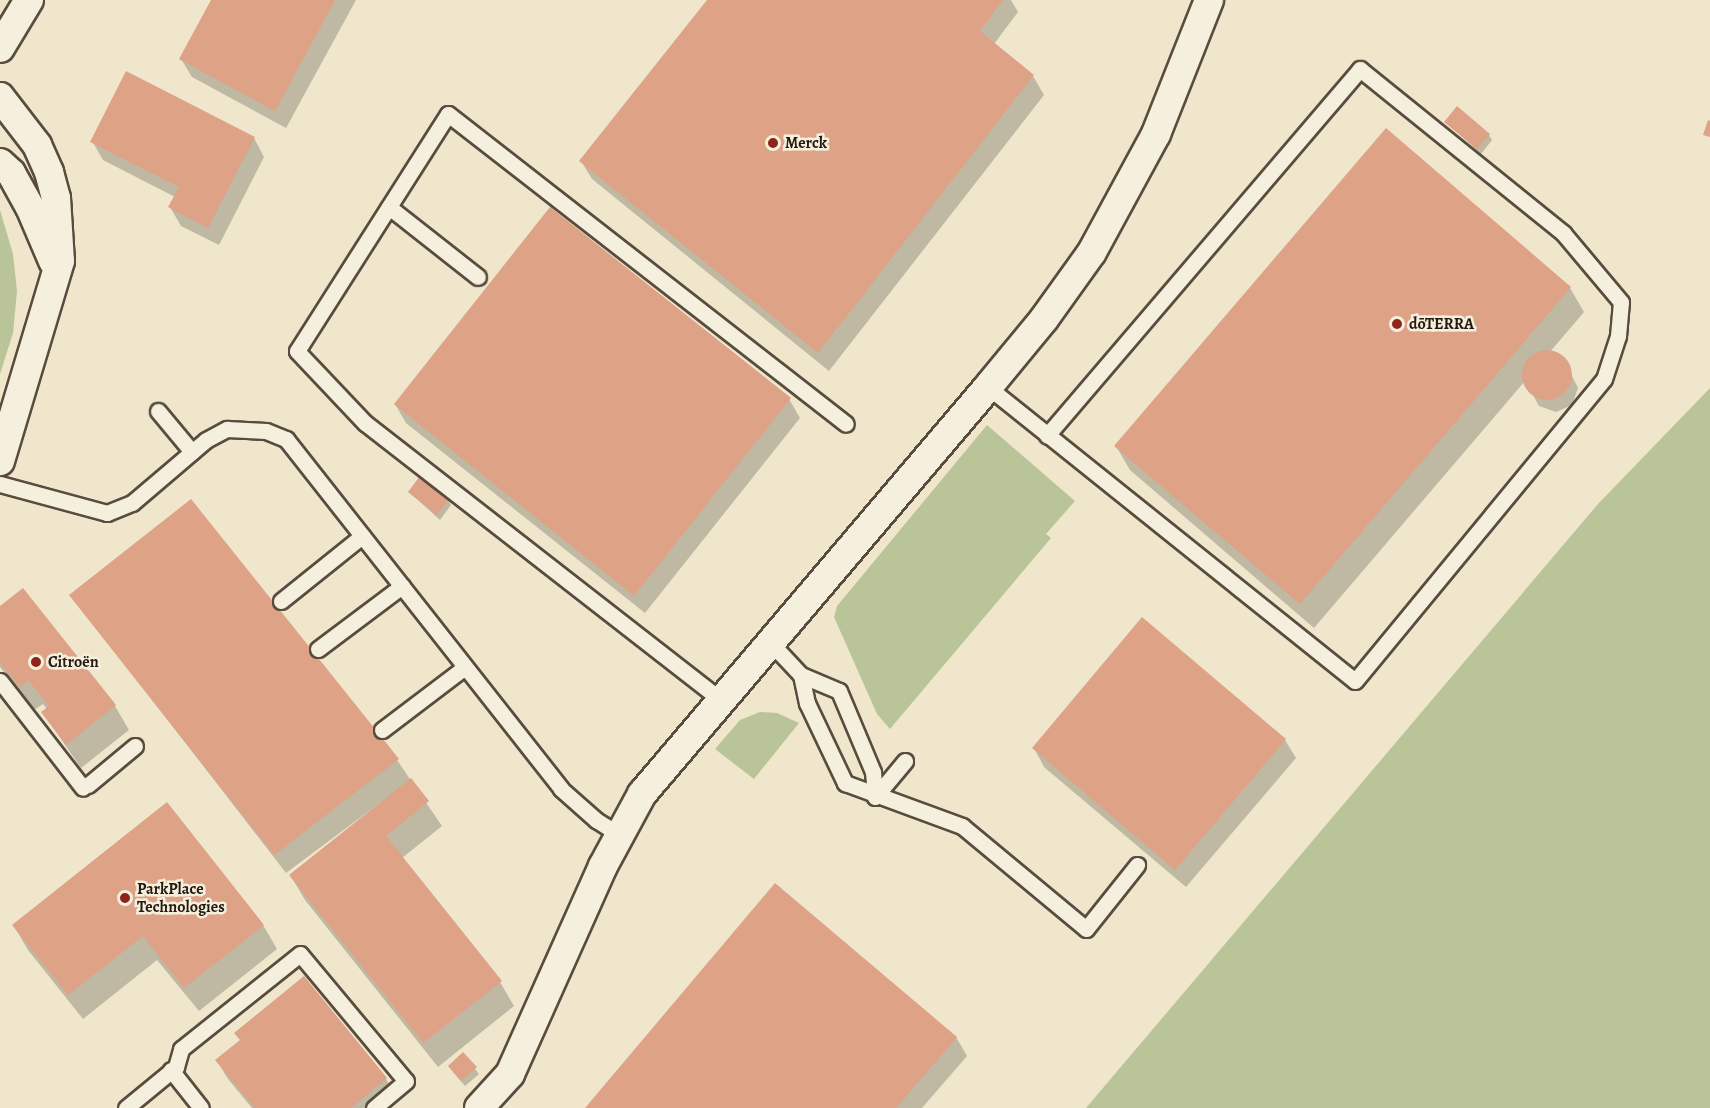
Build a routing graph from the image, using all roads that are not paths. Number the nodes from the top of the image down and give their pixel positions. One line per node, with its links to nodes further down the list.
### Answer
1 (29, 0): 3 (street)
2 (1209, 0): 9 (street)
3 (0, 48)
4 (0, 97): 7 (street)
5 (0, 163): 7 (street)
6 (389, 207): 8 (lane); 11 (lane); 24 (lane)
7 (57, 272): 14 (street)
8 (478, 277)
9 (988, 387): 12 (lane); 19 (street)
10 (158, 411): 13 (lane)
11 (846, 424)
12 (1047, 435): 12 (lane)
13 (192, 452): 15 (lane); 16 (lane)
14 (0, 461)
15 (0, 484)
16 (362, 536): 17 (lane); 18 (lane)
17 (402, 586): 20 (lane); 21 (lane)
18 (281, 601)
19 (770, 642): 22 (lane); 24 (street)
20 (318, 649)
21 (465, 667): 25 (lane); 29 (lane)
22 (801, 675): 28 (lane); 28 (lane)
23 (0, 681): 26 (lane)
24 (721, 700): 29 (street)
25 (382, 730)
26 (135, 746)
27 (905, 761): 28 (lane)
28 (875, 797): 30 (lane)
29 (620, 835): 35 (street)
30 (1137, 865)
31 (171, 1071): 32 (lane); 33 (lane); 34 (lane)
32 (126, 1108)
33 (201, 1108)
34 (374, 1108)
35 (478, 1108)

